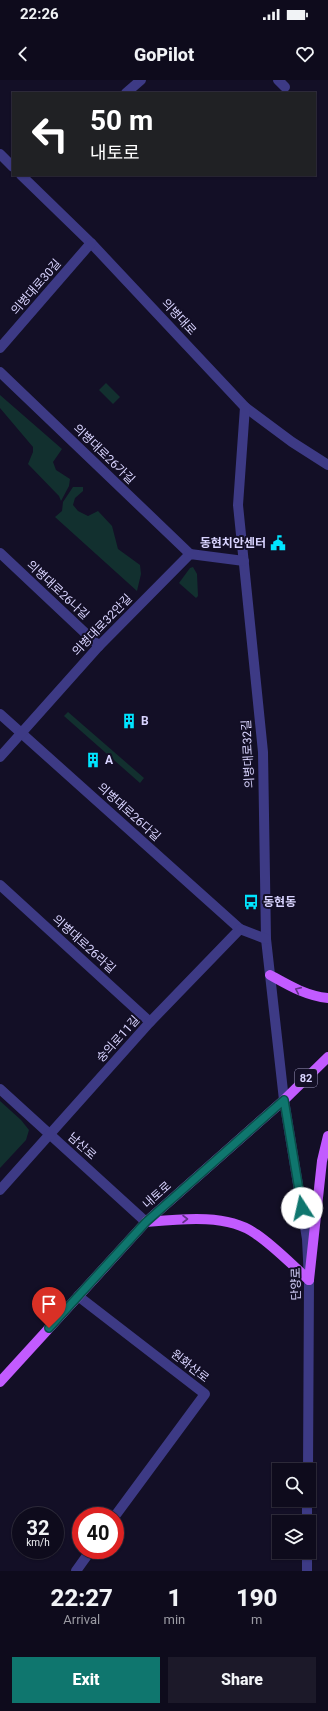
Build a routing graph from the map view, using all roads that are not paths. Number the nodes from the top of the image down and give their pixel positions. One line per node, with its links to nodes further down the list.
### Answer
1 (141, 80): 2 (street)
2 (127, 92)
3 (0, 154): 4 (street)
4 (12, 166)
5 (27, 177): 6 (street, 의병대로)
6 (91, 243): 7 (street, 의병대로30길); 9 (street, 의병대로)
7 (0, 348)
8 (0, 372): 12 (street, 의병대로26가길)
9 (245, 407): 10 (street, 의병대로); 13 (street, 의병대로32길)
10 (328, 465)
11 (0, 553): 14 (street, 의병대로26나길)
12 (190, 554): 13 (street); 14 (street, 의병대로32안길)
13 (244, 560): 20 (street, 의병대로32길)
14 (99, 646): 16 (street, 의병대로32안길)
15 (0, 714): 16 (street, 의병대로26다길)
16 (22, 734): 17 (street, 의병대로32안길); 19 (street, 의병대로26다길)
17 (0, 757)
18 (0, 885): 23 (street, 의병대로26라길)
19 (240, 929): 20 (street); 23 (street, 숭의로11길)
20 (266, 939): 21 (street, 의병대로32길)
21 (270, 975): 22 (main road, one-way to 21); 26 (street, 의병대로32길)
22 (328, 998)
23 (150, 1022): 27 (street, 숭의로11길)
24 (328, 1057): 26 (main road, 내토로 / 82)
25 (0, 1089): 27 (street, 남산로)
26 (284, 1100): 30 (main road, 내토로 / 82); 31 (street, 단양로)
27 (50, 1135): 29 (street, 숭의로11길); 30 (street, 남산로)
28 (328, 1136): 31 (main road)
29 (0, 1190)
30 (146, 1222): 31 (main road, one-way to 31); 32 (main road, 내토로 / 82)
31 (309, 1280): 34 (street, 단양로)
32 (78, 1296): 33 (main road, 내토로 / 82); 35 (street, 원화산로)
33 (0, 1382)
34 (308, 1463)
35 (122, 1507)
36 (85, 1559): 38 (street)
37 (307, 1559): 39 (street)
38 (76, 1571)
39 (307, 1571)

